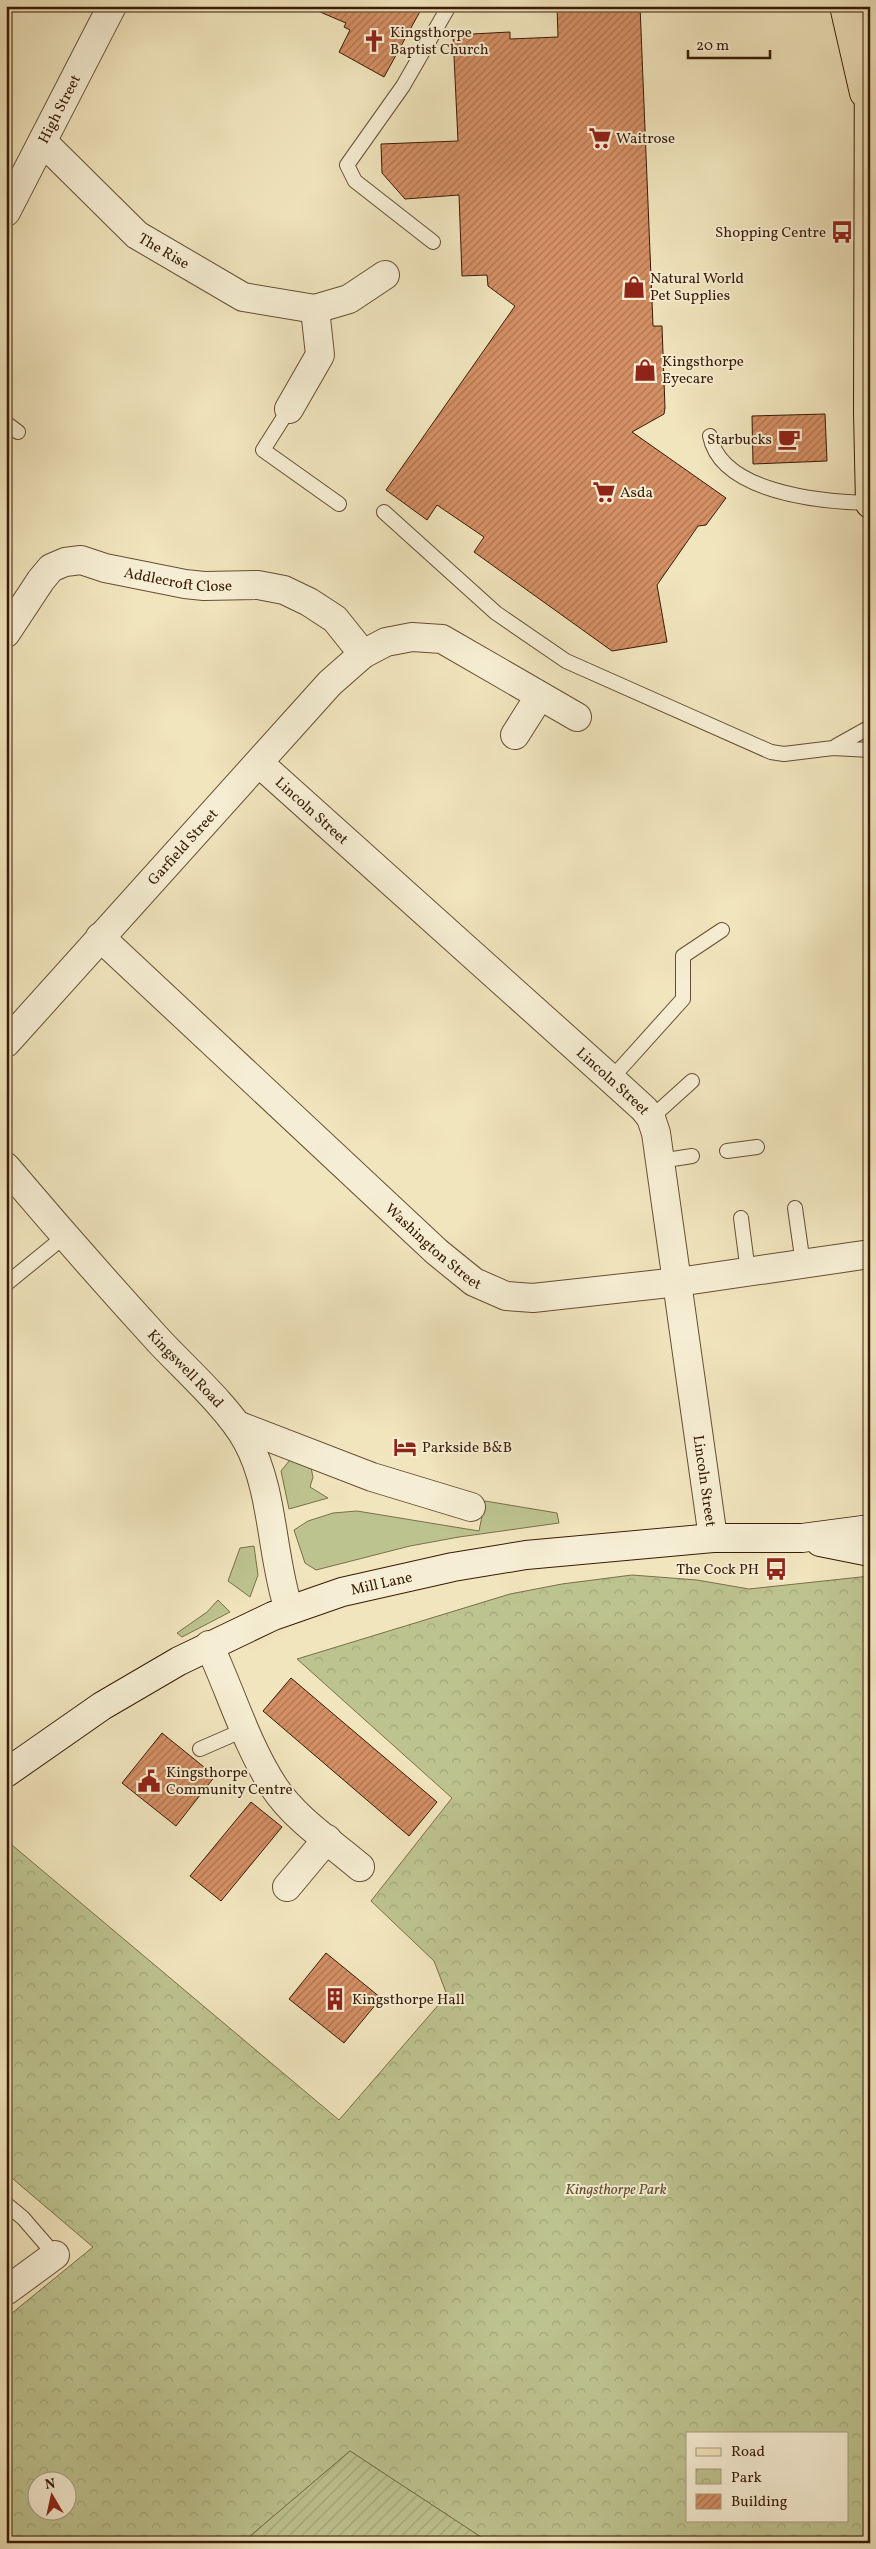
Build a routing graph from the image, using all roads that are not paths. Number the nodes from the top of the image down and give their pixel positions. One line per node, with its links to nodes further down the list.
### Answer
1 (112, 6): 6 (street, High Street)
2 (449, 6): 9 (lane)
3 (844, 6): 5 (main road)
4 (868, 6): 5 (main road)
5 (869, 114): 7 (main road)
6 (44, 142): 8 (street, High Street); 11 (street, The Rise)
7 (869, 202): 16 (main road)
8 (6, 212)
9 (434, 242)
10 (385, 275): 11 (street, The Rise)
11 (315, 309): 12 (street)
12 (289, 409): 17 (lane)
13 (6, 423): 14 (lane)
14 (18, 432)
15 (710, 436): 16 (lane)
16 (870, 503)
17 (339, 504)
18 (384, 512): 25 (lane)
19 (6, 633): 20 (street, Addlecroft Close)
20 (363, 654): 21 (street, Garfield Street); 27 (street, Garfield Street)
21 (539, 697): 22 (street, Garfield Street); 24 (street)
22 (577, 717)
23 (870, 728): 25 (lane)
24 (515, 735)
25 (833, 748): 26 (lane)
26 (870, 750)
27 (259, 763): 29 (street, Garfield Street); 31 (street, Lincoln Street)
28 (722, 930): 31 (lane)
29 (100, 937): 30 (street, Garfield Street); 45 (street, Washington Street)
30 (6, 1043)
31 (611, 1079): 33 (street, Lincoln Street)
32 (692, 1081): 33 (lane)
33 (651, 1118): 37 (street, Lincoln Street)
34 (757, 1147): 35 (lane)
35 (727, 1151)
36 (692, 1156): 37 (lane)
37 (660, 1161): 45 (street, Lincoln Street)
38 (6, 1167): 41 (street, Kingswell Road)
39 (795, 1208): 43 (lane)
40 (741, 1218): 44 (lane)
41 (65, 1236): 46 (lane); 47 (street, Kingswell Road)
42 (870, 1254): 43 (street, Washington Street)
43 (803, 1264): 44 (street, Washington Street)
44 (748, 1272): 45 (street, Washington Street)
45 (678, 1282): 51 (street, Lincoln Street)
46 (6, 1284)
47 (237, 1425): 48 (street); 54 (street, Kingswell Road)
48 (471, 1507)
49 (870, 1515): 51 (street)
50 (870, 1529): 52 (street, Mill Lane)
51 (712, 1531): 52 (street, Mill Lane); 54 (street, Mill Lane)
52 (802, 1538): 53 (street, Mill Lane)
53 (870, 1552)
54 (289, 1610): 55 (street, Mill Lane)
55 (209, 1645): 56 (street); 58 (street, Mill Lane)
56 (246, 1729): 57 (lane); 59 (street)
57 (200, 1749)
58 (6, 1773)
59 (327, 1839): 60 (street); 61 (street)
60 (360, 1867)
61 (287, 1887)
62 (6, 2204): 63 (lane)
63 (54, 2255): 64 (street)
64 (6, 2291)

